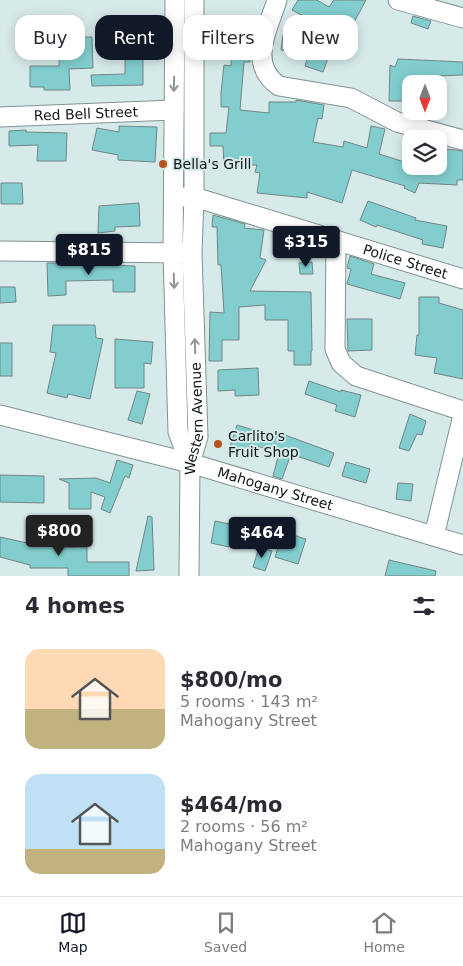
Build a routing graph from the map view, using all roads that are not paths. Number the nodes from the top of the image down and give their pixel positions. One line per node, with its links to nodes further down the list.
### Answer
1 (175, 0): 6 (street, Western Avenue, one-way to 6)
2 (194, 0): 9 (street, Western Avenue)
3 (277, 0): 8 (street)
4 (398, 0): 5 (street)
5 (463, 18)
6 (174, 110): 7 (street, Red Bell Street); 10 (street, Western Avenue)
7 (0, 117)
8 (463, 140)
9 (194, 197): 10 (street, Police Street); 11 (street, Police Street); 14 (street, Western Avenue)
10 (174, 198): 13 (street, Western Avenue)
11 (336, 241): 15 (street, Police Street); 16 (street)
12 (0, 251): 13 (street)
13 (173, 253): 14 (street); 18 (street, Western Avenue, one-way to 18)
14 (192, 253): 18 (street, Western Avenue, one-way to 14)
15 (463, 279)
16 (463, 413): 19 (street)
17 (0, 415): 18 (street, Mahogany Street)
18 (190, 463): 19 (street, Mahogany Street); 21 (street)
19 (434, 536): 20 (street, Mahogany Street)
20 (463, 545)
21 (189, 576)

